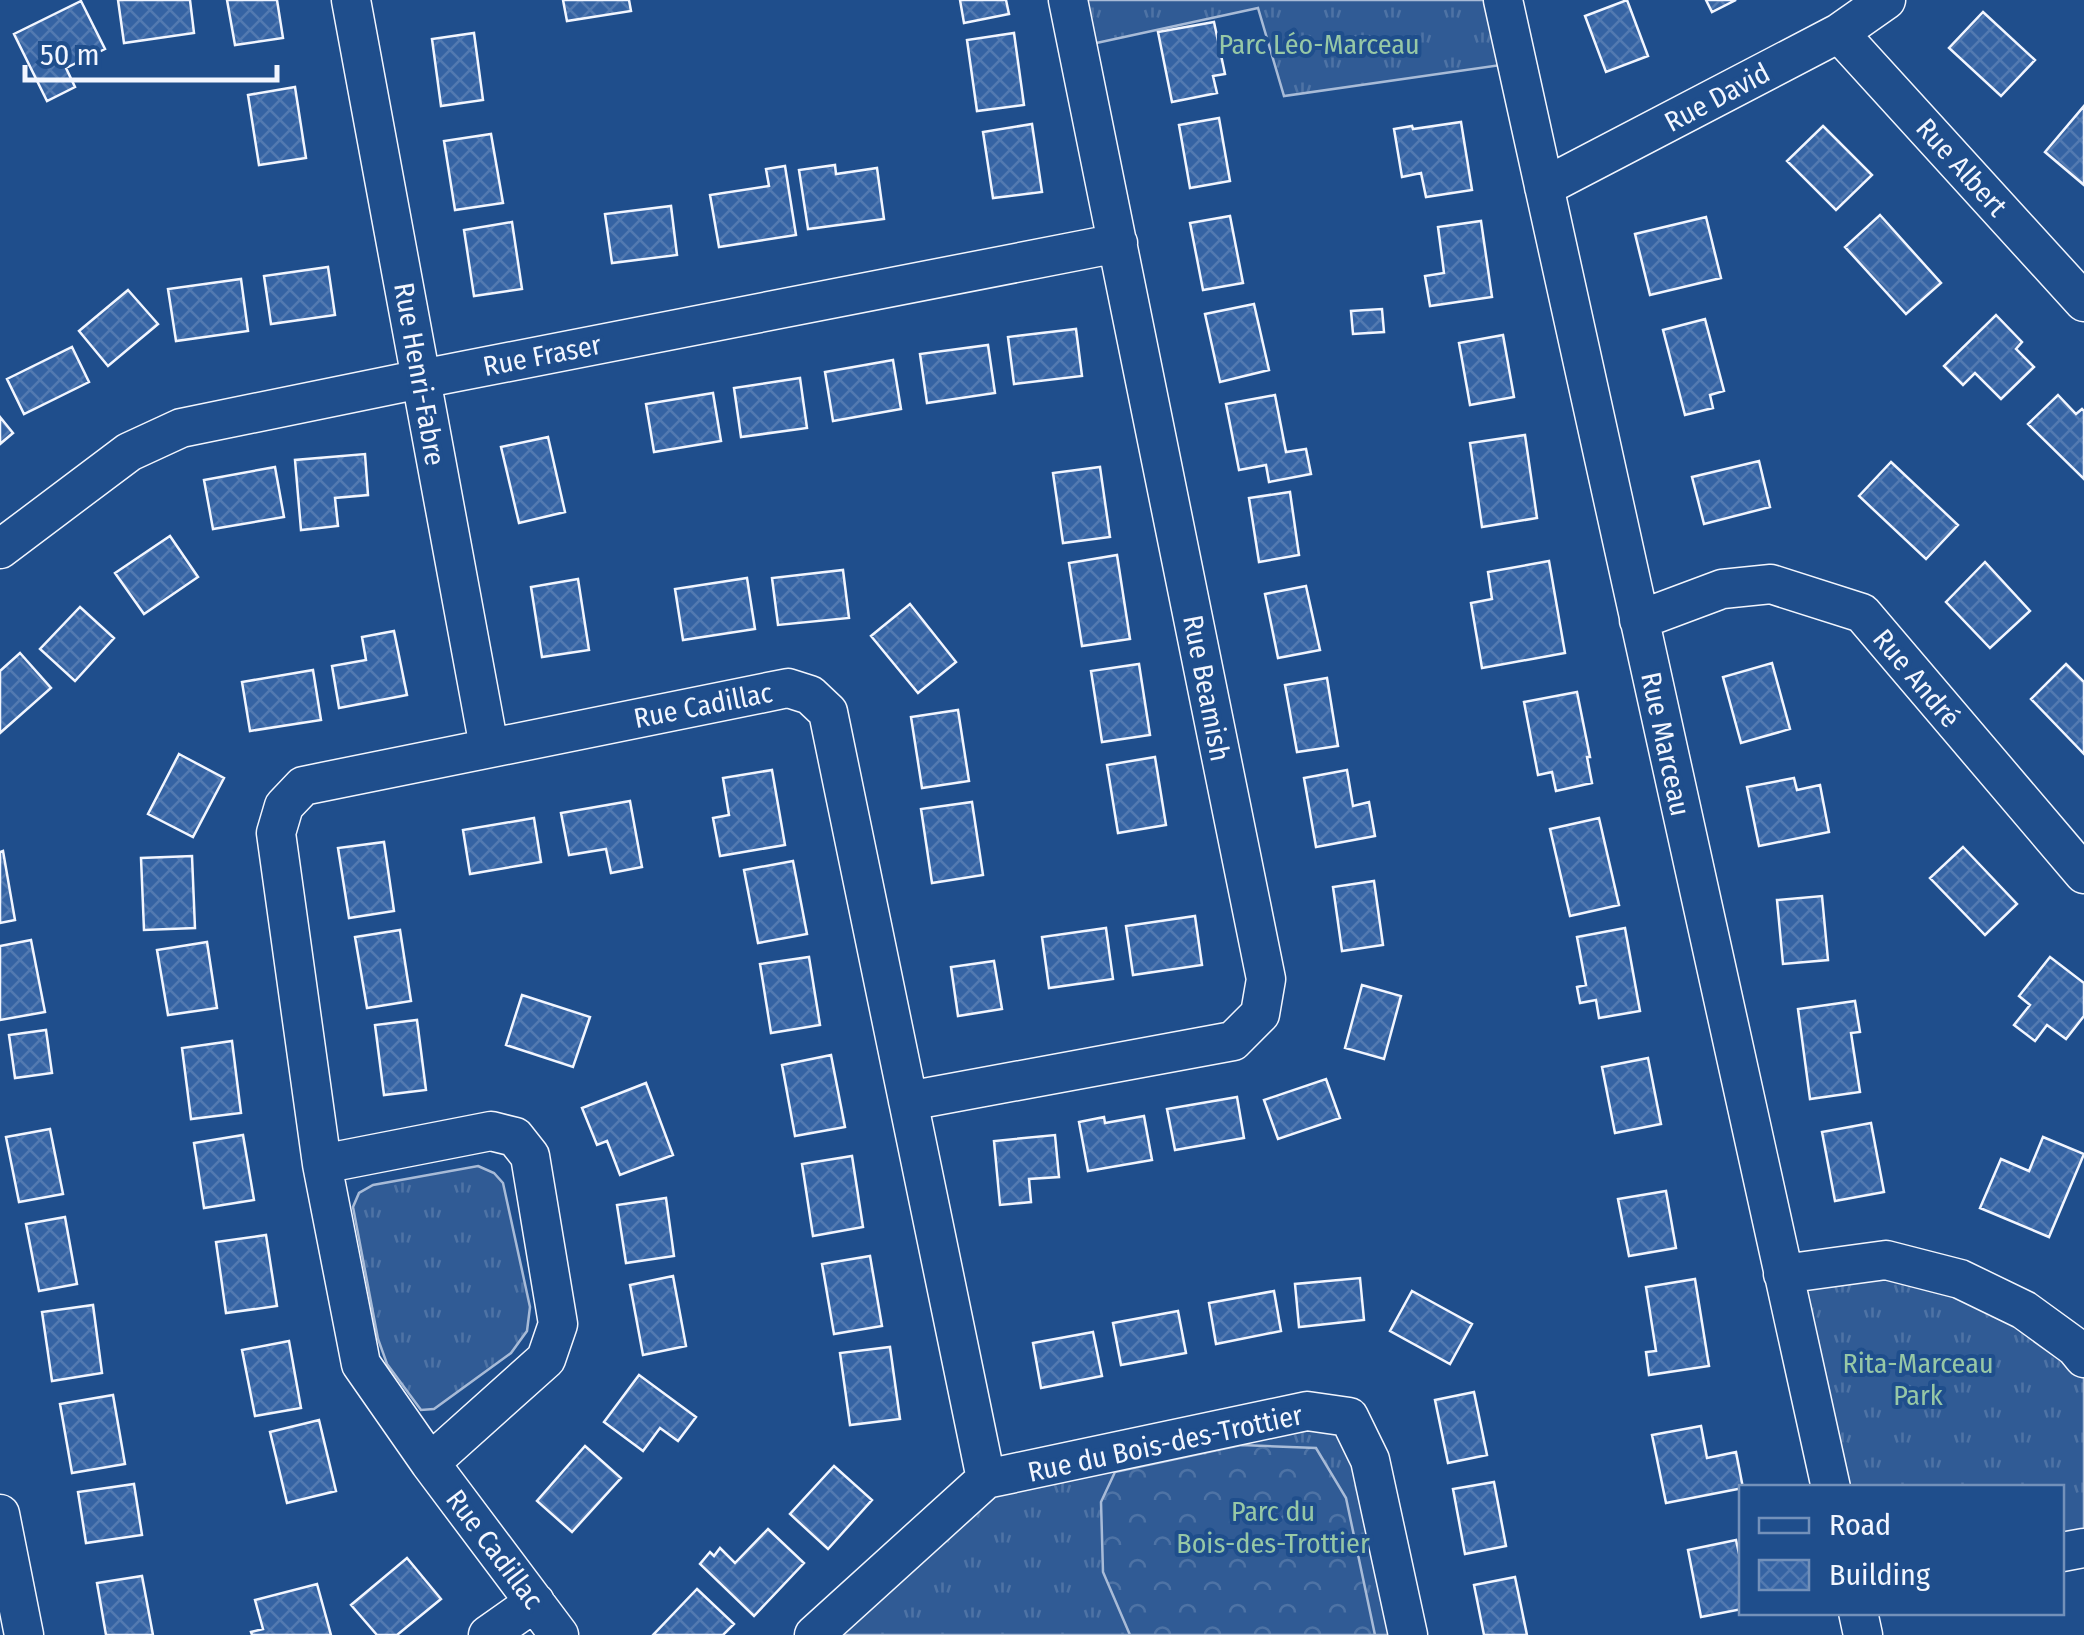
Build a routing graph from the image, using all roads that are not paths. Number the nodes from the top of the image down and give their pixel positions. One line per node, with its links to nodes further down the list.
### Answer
1 (351, 0): 9 (street, Rue Henri-Fabre)
2 (1068, 0): 7 (street, Rue Beamish)
3 (1502, 0): 6 (street, Rue Marceau)
4 (1886, 0): 5 (street, Rue David)
5 (1839, 33): 6 (street, Rue David); 8 (street, Rue Albert)
6 (1544, 187): 11 (street, Rue Marceau)
7 (1118, 243): 9 (street, Rue Fraser); 14 (street, Rue Beamish)
8 (2084, 302)
9 (421, 379): 10 (street, Rue Fraser); 12 (street, Rue Henri-Fabre)
10 (0, 549)
11 (1639, 620): 13 (street, Rue André); 16 (street, Rue Marceau)
12 (488, 747): 14 (street, Rue Cadillac); 15 (street, Rue Cadillac)
13 (2084, 874)
14 (908, 1102): 19 (street, Rue Cadillac)
15 (322, 1164): 18 (street, Rue Cadillac); 18 (street, Rue Cadillac)
16 (1783, 1274): 17 (street); 20 (street, Rue Marceau)
17 (2084, 1358)
18 (430, 1463): 22 (street, Rue Cadillac)
19 (986, 1480): 26 (street, Rue du Bois-des-Trottier); 27 (street, Rue du Bois-des-Trottier)
20 (1829, 1485)
21 (0, 1514): 23 (street)
22 (534, 1602): 24 (street); 25 (street, Rue Cadillac)
23 (24, 1635)
24 (488, 1635)
25 (559, 1635)
26 (814, 1635)
27 (1408, 1635)

